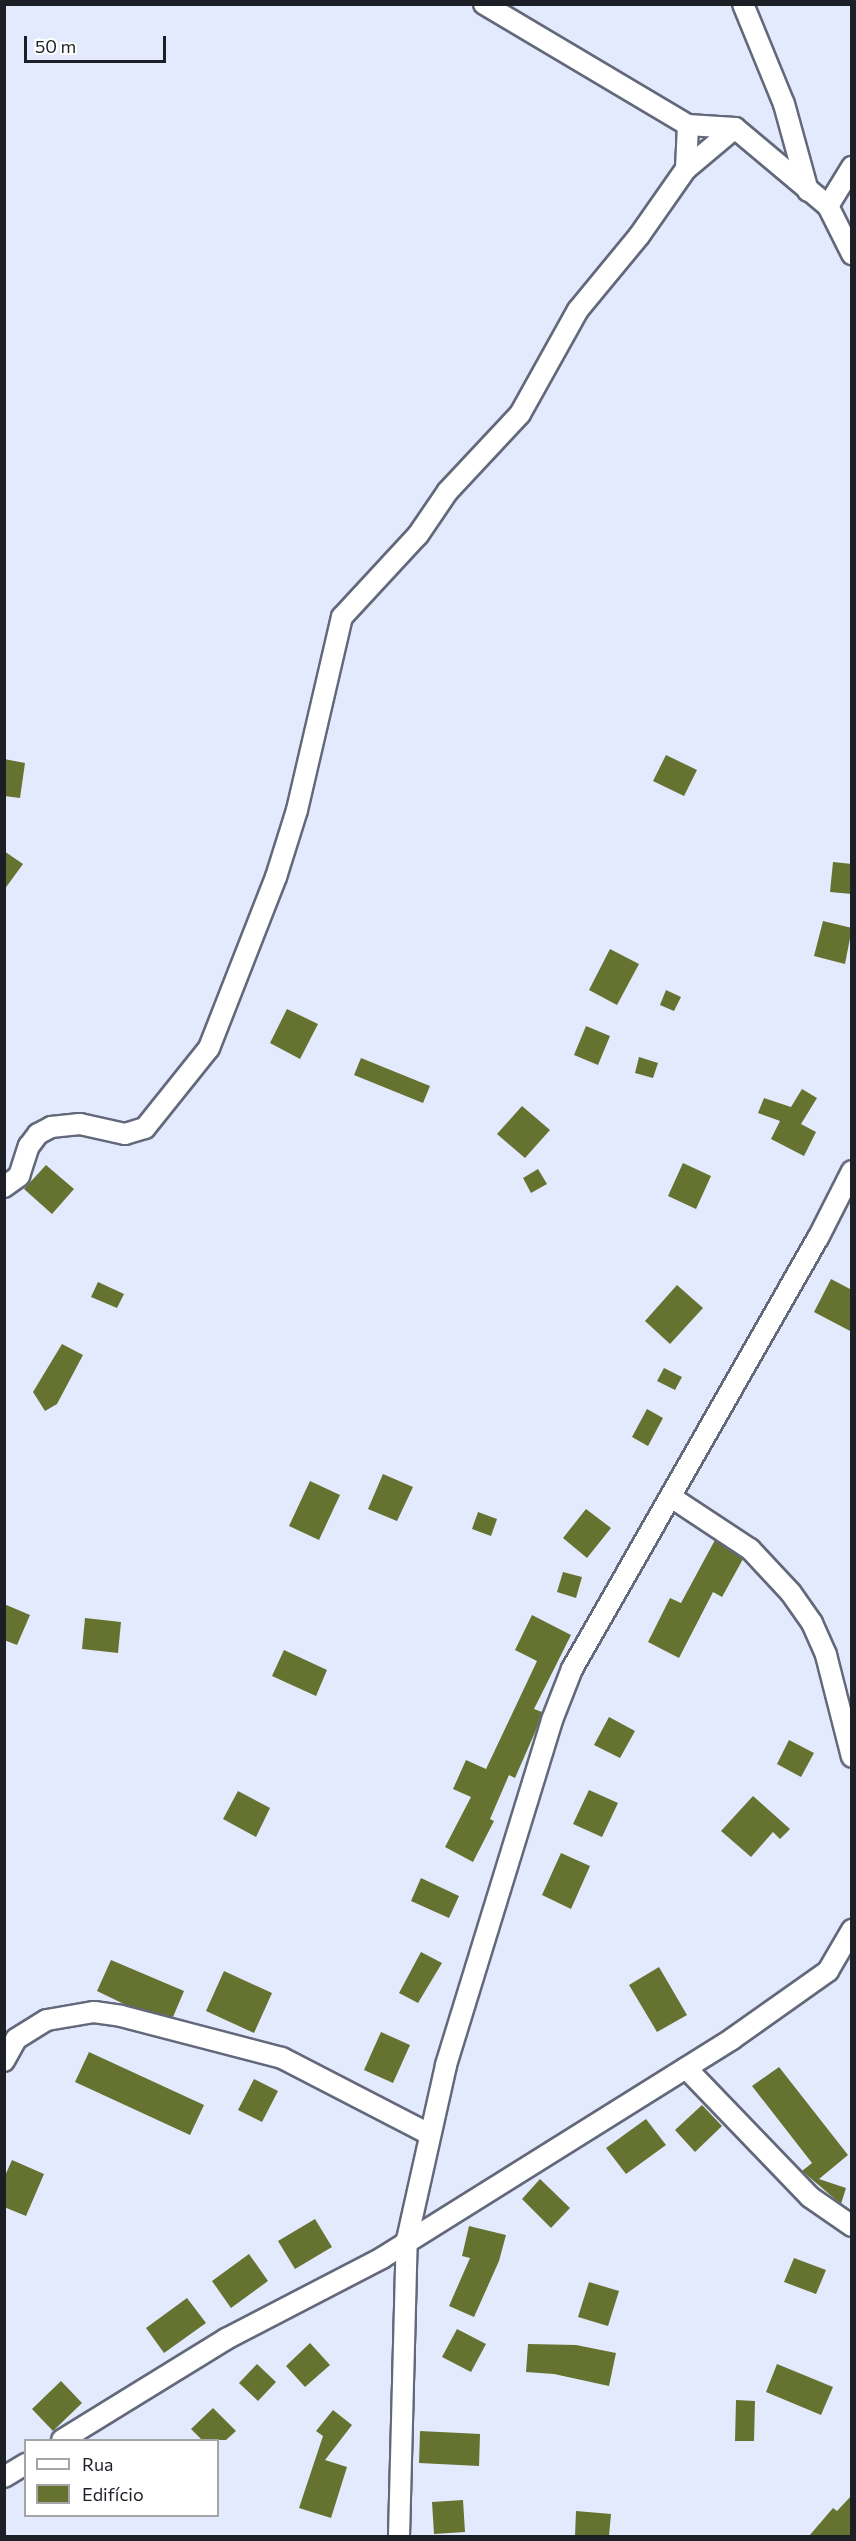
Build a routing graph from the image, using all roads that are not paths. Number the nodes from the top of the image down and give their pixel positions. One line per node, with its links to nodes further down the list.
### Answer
1 (484, 4): 3 (street)
2 (743, 4): 7 (street)
3 (688, 125): 4 (street); 6 (street)
4 (735, 128): 6 (street); 7 (street)
5 (852, 167): 8 (street)
6 (686, 169): 11 (street)
7 (808, 191): 8 (street)
8 (828, 206): 9 (street)
9 (852, 254)
10 (852, 1171): 12 (street)
11 (4, 1186)
12 (670, 1497): 13 (street); 17 (street)
13 (852, 1757)
14 (852, 1930): 16 (street)
15 (4, 2061): 17 (street)
16 (686, 2068): 18 (street); 19 (street)
17 (429, 2134): 19 (street)
18 (852, 2226)
19 (407, 2240): 20 (street); 23 (street)
20 (64, 2439)
21 (24, 2465): 22 (street)
22 (5, 2477)
23 (399, 2536)

